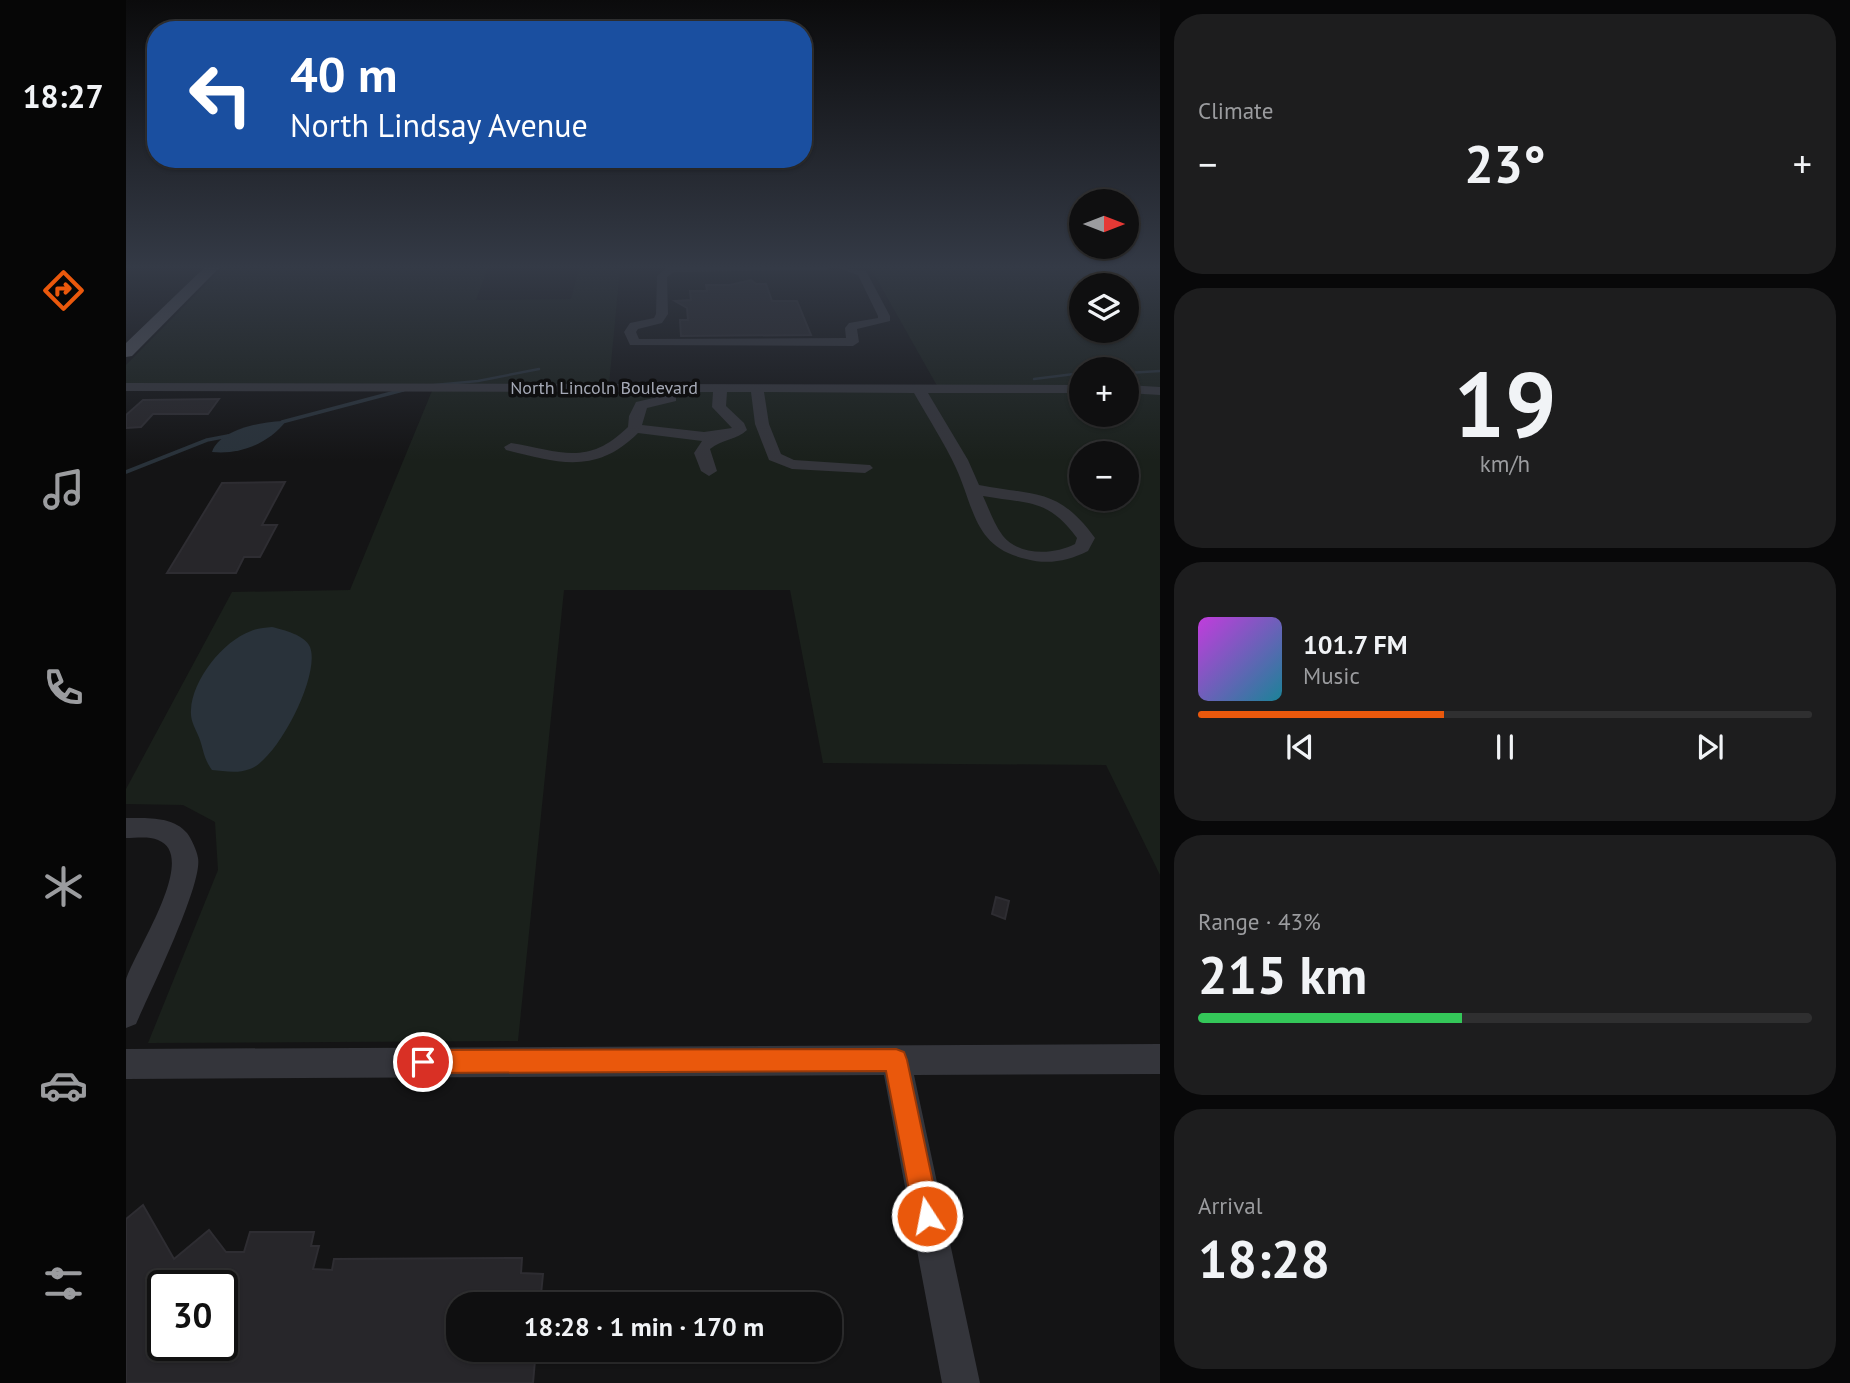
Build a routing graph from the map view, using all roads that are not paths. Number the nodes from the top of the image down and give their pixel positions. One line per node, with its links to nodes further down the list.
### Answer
1 (147, 332): 4 (main road)
2 (630, 332): 3 (street)
3 (852, 332)
4 (126, 352)
5 (126, 387): 11 (street, North Lincoln Boulevard)
6 (757, 389): 7 (street, North Lincoln Boulevard); 11 (street, North Lincoln Boulevard); 15 (street)
7 (919, 389): 8 (street, North Lincoln Boulevard); 17 (street)
8 (1069, 389)
9 (1139, 390): 10 (street)
10 (1160, 391)
11 (719, 393): 12 (street); 13 (street)
12 (635, 428): 13 (street); 14 (street)
13 (715, 437): 16 (street)
14 (511, 447)
15 (865, 468)
16 (709, 471)
17 (973, 489): 17 (street)
18 (126, 828): 19 (street)
19 (126, 1014)
20 (1160, 1059): 21 (street)
21 (896, 1060): 22 (street); 23 (street)
22 (126, 1063)
23 (961, 1383)

